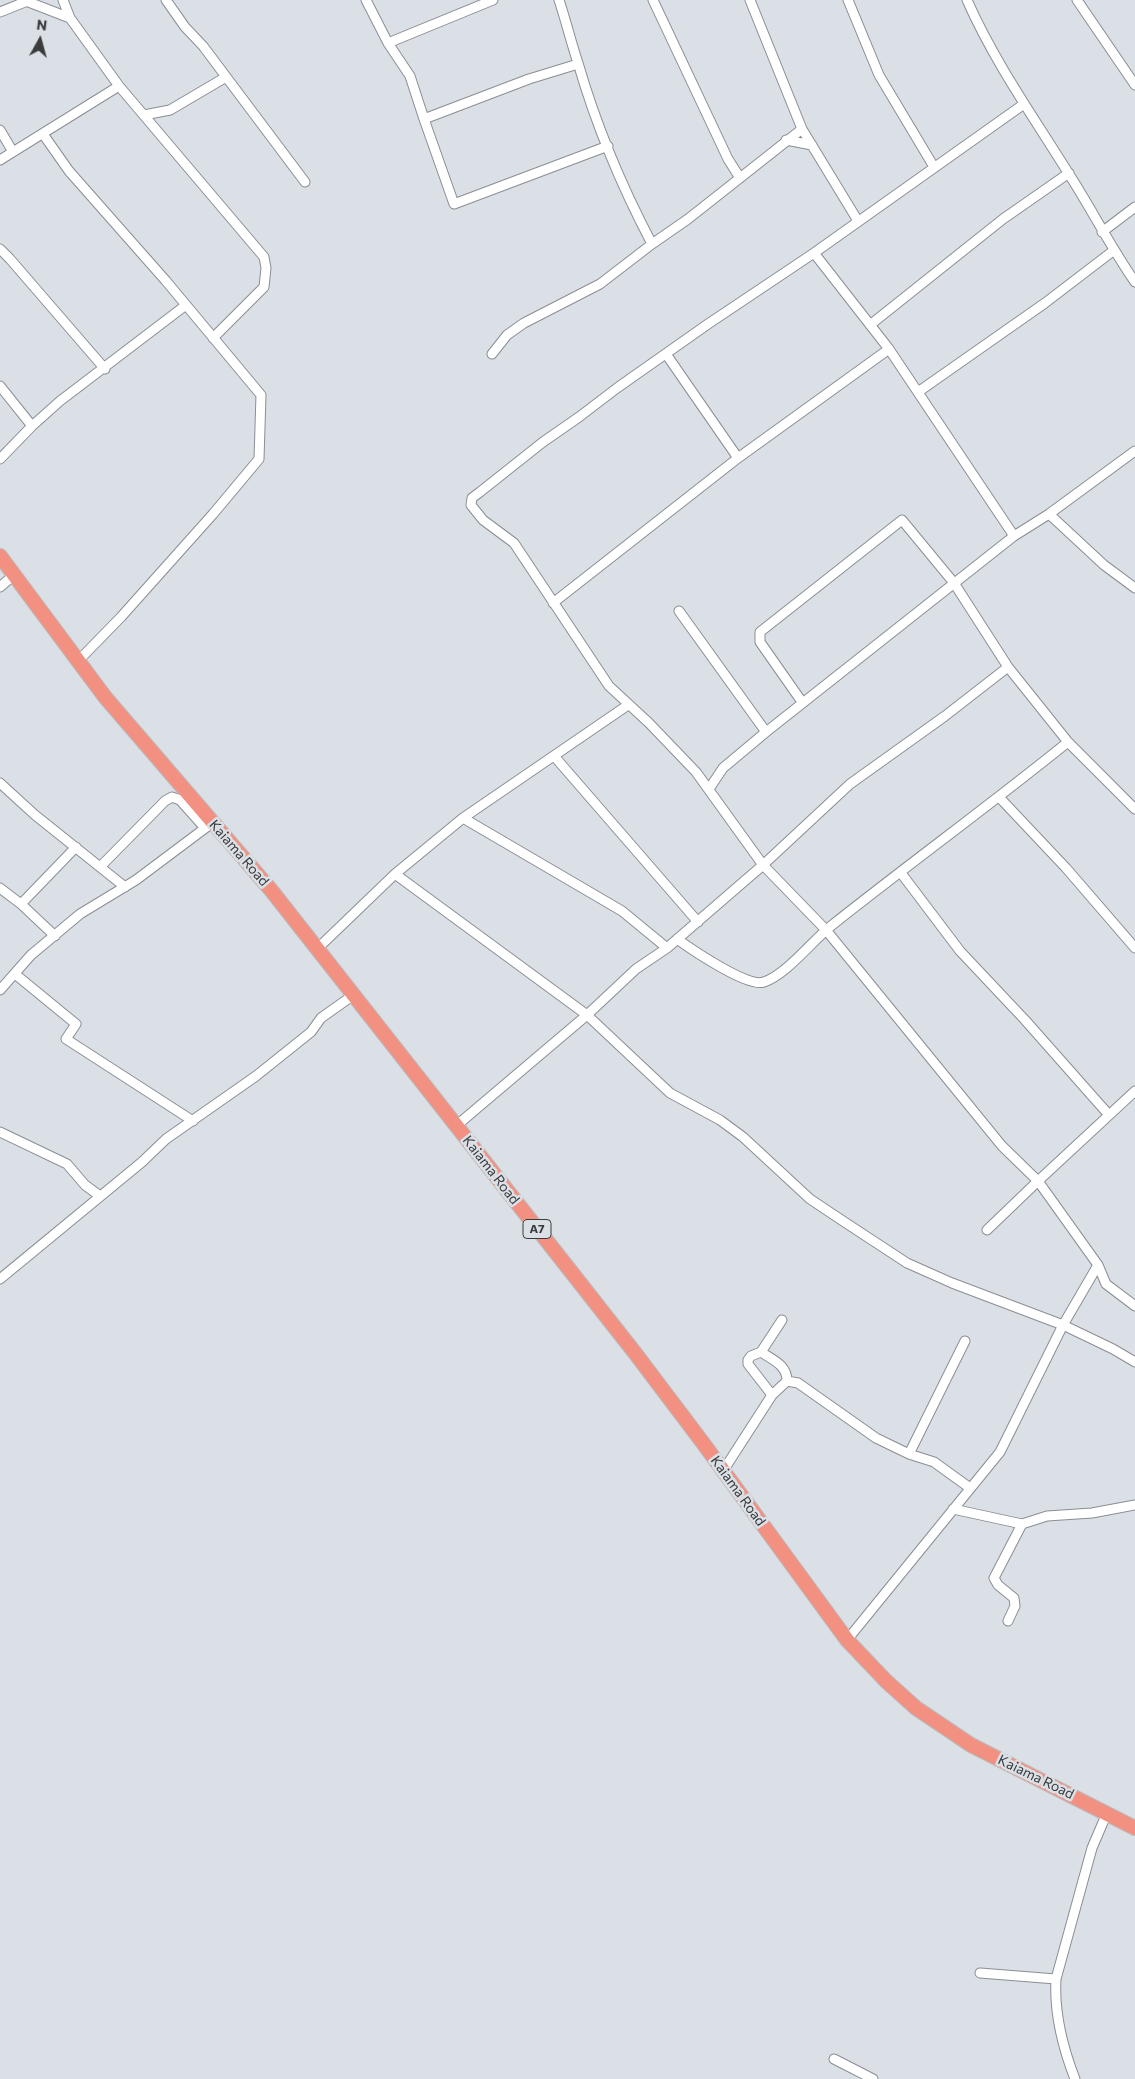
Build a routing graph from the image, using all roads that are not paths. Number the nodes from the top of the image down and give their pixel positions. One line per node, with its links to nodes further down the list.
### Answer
1 (63, 0): 13 (street)
2 (166, 0): 16 (street)
3 (366, 0): 14 (street)
4 (494, 0): 14 (street)
5 (560, 0): 15 (street)
6 (653, 0): 32 (street)
7 (750, 0): 22 (street)
8 (848, 0): 30 (street)
9 (967, 0): 19 (street)
10 (28, 1): 12 (street); 13 (street)
11 (1081, 1): 18 (street)
12 (0, 12)
13 (70, 18): 17 (street)
14 (388, 43): 21 (street)
15 (578, 64): 21 (street); 27 (street)
16 (226, 77): 20 (street); 33 (street)
17 (120, 86): 20 (street); 24 (street)
18 (1135, 86)
19 (1024, 104): 30 (street); 31 (street)
20 (144, 115): 44 (street)
21 (424, 119): 27 (street)
22 (802, 128): 25 (street); 26 (street)
23 (0, 130): 28 (street)
24 (43, 134): 28 (street); 42 (street)
25 (786, 140): 26 (street); 32 (street)
26 (812, 145): 35 (street)
27 (608, 146): 37 (street)
28 (13, 152): 29 (street)
29 (0, 160)
30 (934, 167): 35 (street)
31 (1069, 173): 36 (street); 43 (street)
32 (740, 178): 37 (street)
33 (305, 182)
34 (1135, 207): 36 (street)
35 (858, 221): 40 (street)
36 (1102, 232): 39 (street)
37 (652, 244): 46 (street)
38 (0, 249): 48 (street)
39 (1113, 251): 41 (street); 50 (street)
40 (814, 253): 43 (street); 47 (street)
41 (1135, 282)
42 (186, 305): 44 (street); 48 (street)
43 (870, 325): 45 (street)
44 (213, 338): 64 (street)
45 (889, 349): 50 (street); 53 (street)
46 (492, 354)
47 (666, 354): 53 (street); 62 (street)
48 (105, 369): 51 (street)
49 (0, 386): 51 (street)
50 (918, 392): 56 (street)
51 (32, 426): 54 (street)
52 (1135, 451): 55 (street)
53 (738, 458): 62 (street)
54 (0, 459)
55 (1049, 514): 56 (street); 61 (street)
56 (1014, 536): 59 (street)
57 (0, 556): 58 (highway, Kaiama Road / A7)
58 (15, 574): 60 (street); 64 (highway, Kaiama Road / A7)
59 (954, 584): 65 (street); 66 (street); 66 (street)
60 (0, 588)
61 (1135, 588)
62 (553, 604): 67 (street)
63 (679, 611): 68 (street)
64 (79, 660): 76 (highway, Kaiama Road / A7)
65 (1008, 668): 69 (street); 78 (street)
66 (802, 702): 68 (street)
67 (628, 705): 70 (street); 72 (street)
68 (766, 732): 72 (street)
69 (1068, 742): 73 (street); 74 (street)
70 (554, 756): 75 (street); 85 (street)
71 (0, 783): 77 (street)
72 (709, 790): 78 (street)
73 (999, 797): 80 (street); 90 (street)
74 (1135, 809)
75 (463, 818): 81 (street); 89 (street)
76 (208, 825): 79 (street); 82 (street); 91 (highway, Kaiama Road / A7)
77 (76, 847): 79 (street); 84 (street)
78 (763, 865): 85 (street); 86 (street)
79 (100, 867): 82 (street)
80 (900, 873): 86 (street); 97 (street)
81 (394, 874): 91 (street); 95 (street)
82 (125, 887): 87 (street)
83 (0, 888): 84 (street)
84 (21, 904): 87 (street)
85 (698, 922): 88 (street)
86 (826, 930): 88 (street); 101 (street)
87 (55, 936): 92 (street)
88 (677, 939): 89 (street)
89 (667, 948): 95 (street)
90 (1135, 948)
91 (317, 949): 94 (highway, Kaiama Road / A7)
92 (14, 974): 93 (street); 98 (street)
93 (0, 990)
94 (352, 996): 98 (street); 99 (highway, Kaiama Road / A7)
95 (587, 1015): 99 (street); 108 (street)
96 (1135, 1091): 97 (street)
97 (1109, 1114): 101 (street)
98 (193, 1121): 102 (street)
99 (456, 1126): 115 (highway, Kaiama Road / A7)
100 (0, 1132): 102 (street)
101 (1038, 1180): 103 (street); 104 (street)
102 (100, 1196): 105 (street)
103 (988, 1230)
104 (1098, 1265): 106 (street); 108 (street)
105 (0, 1279)
106 (1135, 1306)
107 (782, 1320): 110 (street)
108 (1063, 1325): 111 (street); 116 (street)
109 (965, 1342): 114 (street)
110 (761, 1352): 112 (street); 113 (street)
111 (1135, 1362)
112 (787, 1380): 113 (street); 114 (street)
113 (772, 1395): 115 (street)
114 (909, 1454): 116 (street)
115 (723, 1471): 121 (highway, Kaiama Road / A7)
116 (970, 1488): 118 (street)
117 (1135, 1505): 119 (street)
118 (953, 1509): 119 (street); 121 (street)
119 (1022, 1524): 120 (street)
120 (1008, 1621)
121 (847, 1640): 122 (highway, Kaiama Road / A7)
122 (1107, 1813): 123 (highway, Kaiama Road / A7); 125 (street)
123 (1135, 1828)
124 (980, 1974): 125 (street)
125 (1056, 1979): 128 (street)
126 (834, 2059): 127 (street)
127 (873, 2079)
128 (1075, 2079)

